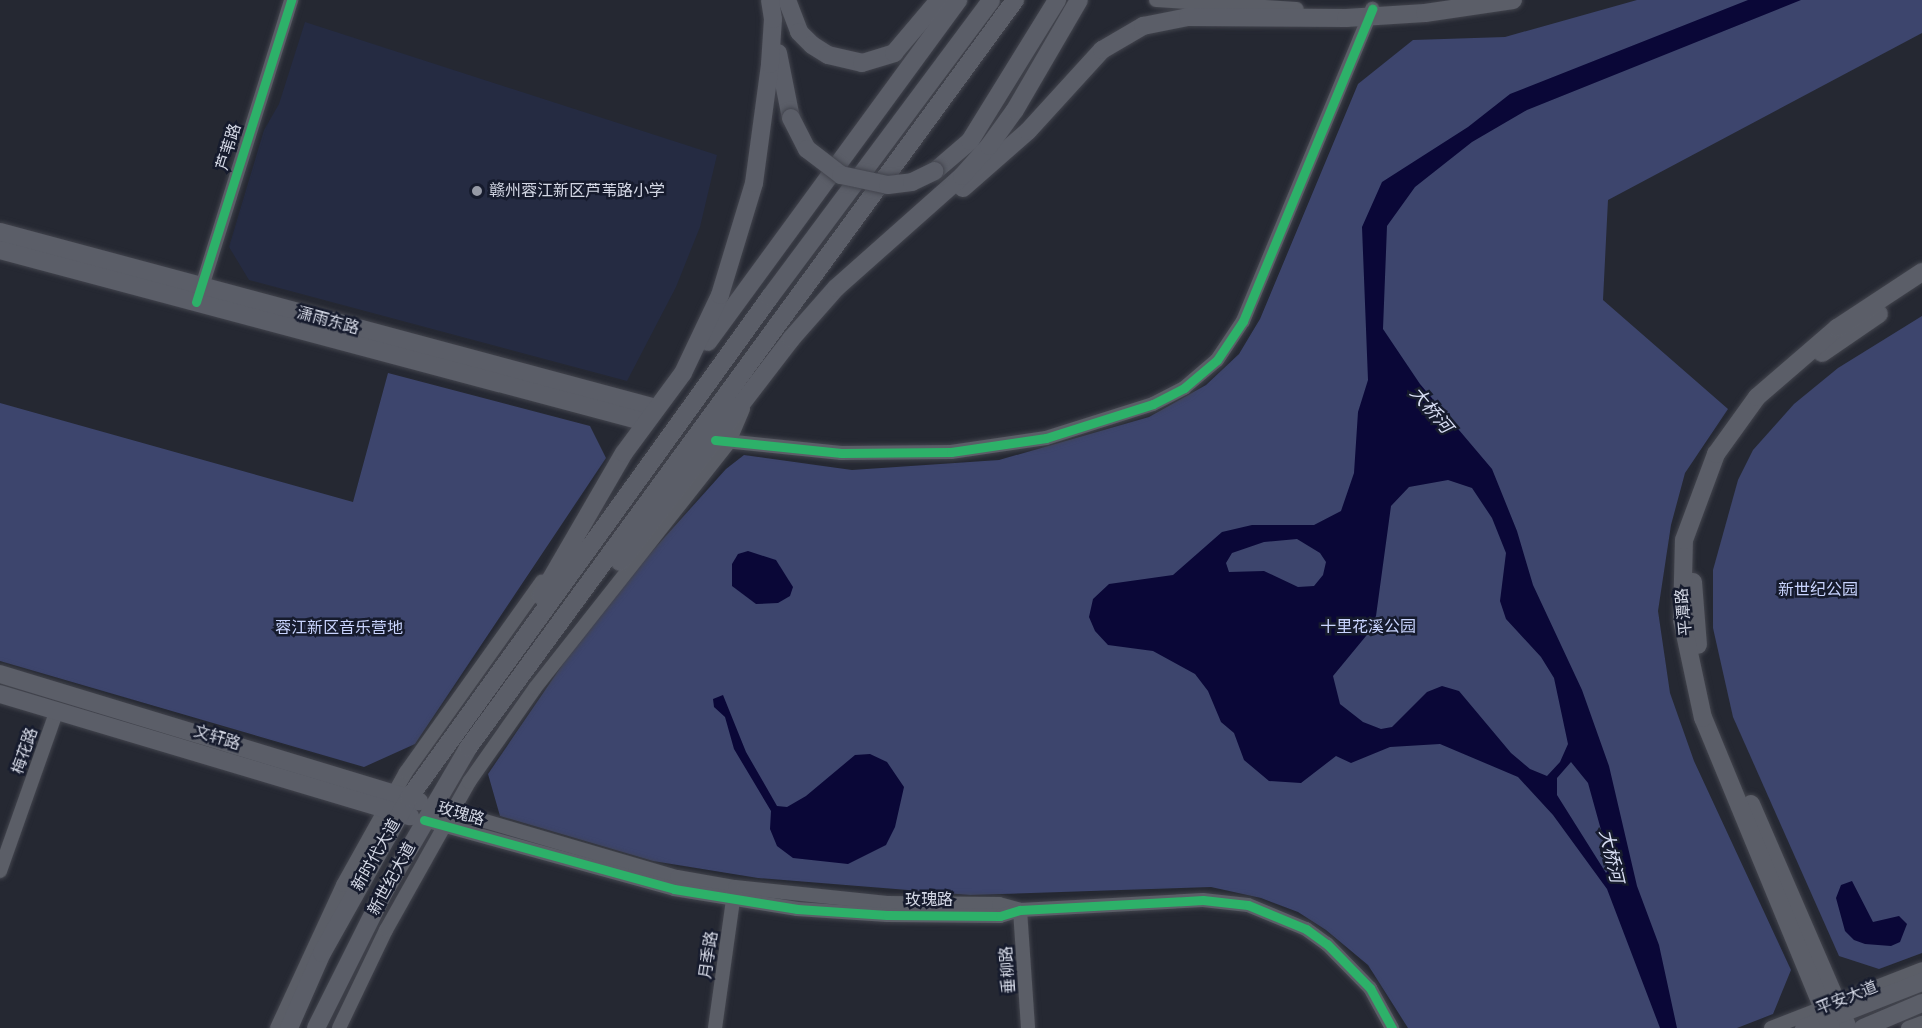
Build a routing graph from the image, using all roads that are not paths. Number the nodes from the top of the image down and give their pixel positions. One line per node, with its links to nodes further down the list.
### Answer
1 (770, 0): 14 (main road)
2 (788, 0): 3 (main road)
3 (939, 0)
4 (958, 0): 22 (main road)
5 (991, 0): 28 (main road)
6 (1015, 0): 21 (main road)
7 (1057, 0): 14 (main road, bridge)
8 (1079, 0): 16 (main road)
9 (1156, 0): 12 (street)
10 (1512, 0): 13 (main road)
11 (288, 1): 20 (street, 芦苇路)
12 (1258, 13): 13 (main road); 16 (main road)
13 (1371, 13): 25 (street)
14 (773, 19): 22 (main road)
15 (0, 232): 20 (main road, 潇雨东路)
16 (900, 232): 23 (main road)
17 (0, 250): 20 (main road, 潇雨东路)
18 (1922, 272): 42 (main road, 平潭路)
19 (1922, 285): 42 (main road, 平潭路)
20 (199, 295): 24 (main road, 潇雨东路)
21 (758, 348): 23 (main road); 30 (main road)
22 (683, 373): 24 (main road)
23 (745, 402): 25 (main road)
24 (651, 415): 26 (main road)
25 (722, 441): 30 (main road); 33 (street)
26 (582, 526): 28 (main road); 32 (street)
27 (0, 674): 32 (main road, 文轩路)
28 (484, 693): 32 (main road, 新时代大道)
29 (0, 694): 31 (main road, 文轩路)
30 (499, 706): 34 (main road, 新世纪大道)
31 (57, 710): 32 (main road, 文轩路); 36 (street, 梅花路)
32 (398, 803): 34 (main road, 文轩路); 44 (street); 45 (main road, 新时代大道)
33 (452, 811): 34 (street, 玫瑰路); 35 (street); 37 (street, 玫瑰路)
34 (428, 813): 35 (street, 玫瑰路); 46 (main road, 新世纪大道)
35 (443, 826): 37 (street, 玫瑰路); 47 (street)
36 (0, 871)
37 (734, 894): 38 (street, 玫瑰路); 48 (street, 月季路)
38 (1020, 910): 49 (street, 垂柳路); 50 (street, 玫瑰路)
39 (1922, 969): 42 (street, 平安大道)
40 (1922, 982): 42 (main road, 平安大道)
41 (1922, 1003): 53 (main road, 平安大道)
42 (1834, 1016): 51 (street, 平安大道); 52 (main road, 平安大道)
43 (1922, 1023): 54 (street)
44 (277, 1028)
45 (289, 1028)
46 (316, 1028)
47 (339, 1028)
48 (715, 1028)
49 (1028, 1028)
50 (1392, 1028)
51 (1771, 1028)
52 (1804, 1028)
53 (1863, 1028)
54 (1908, 1028)

